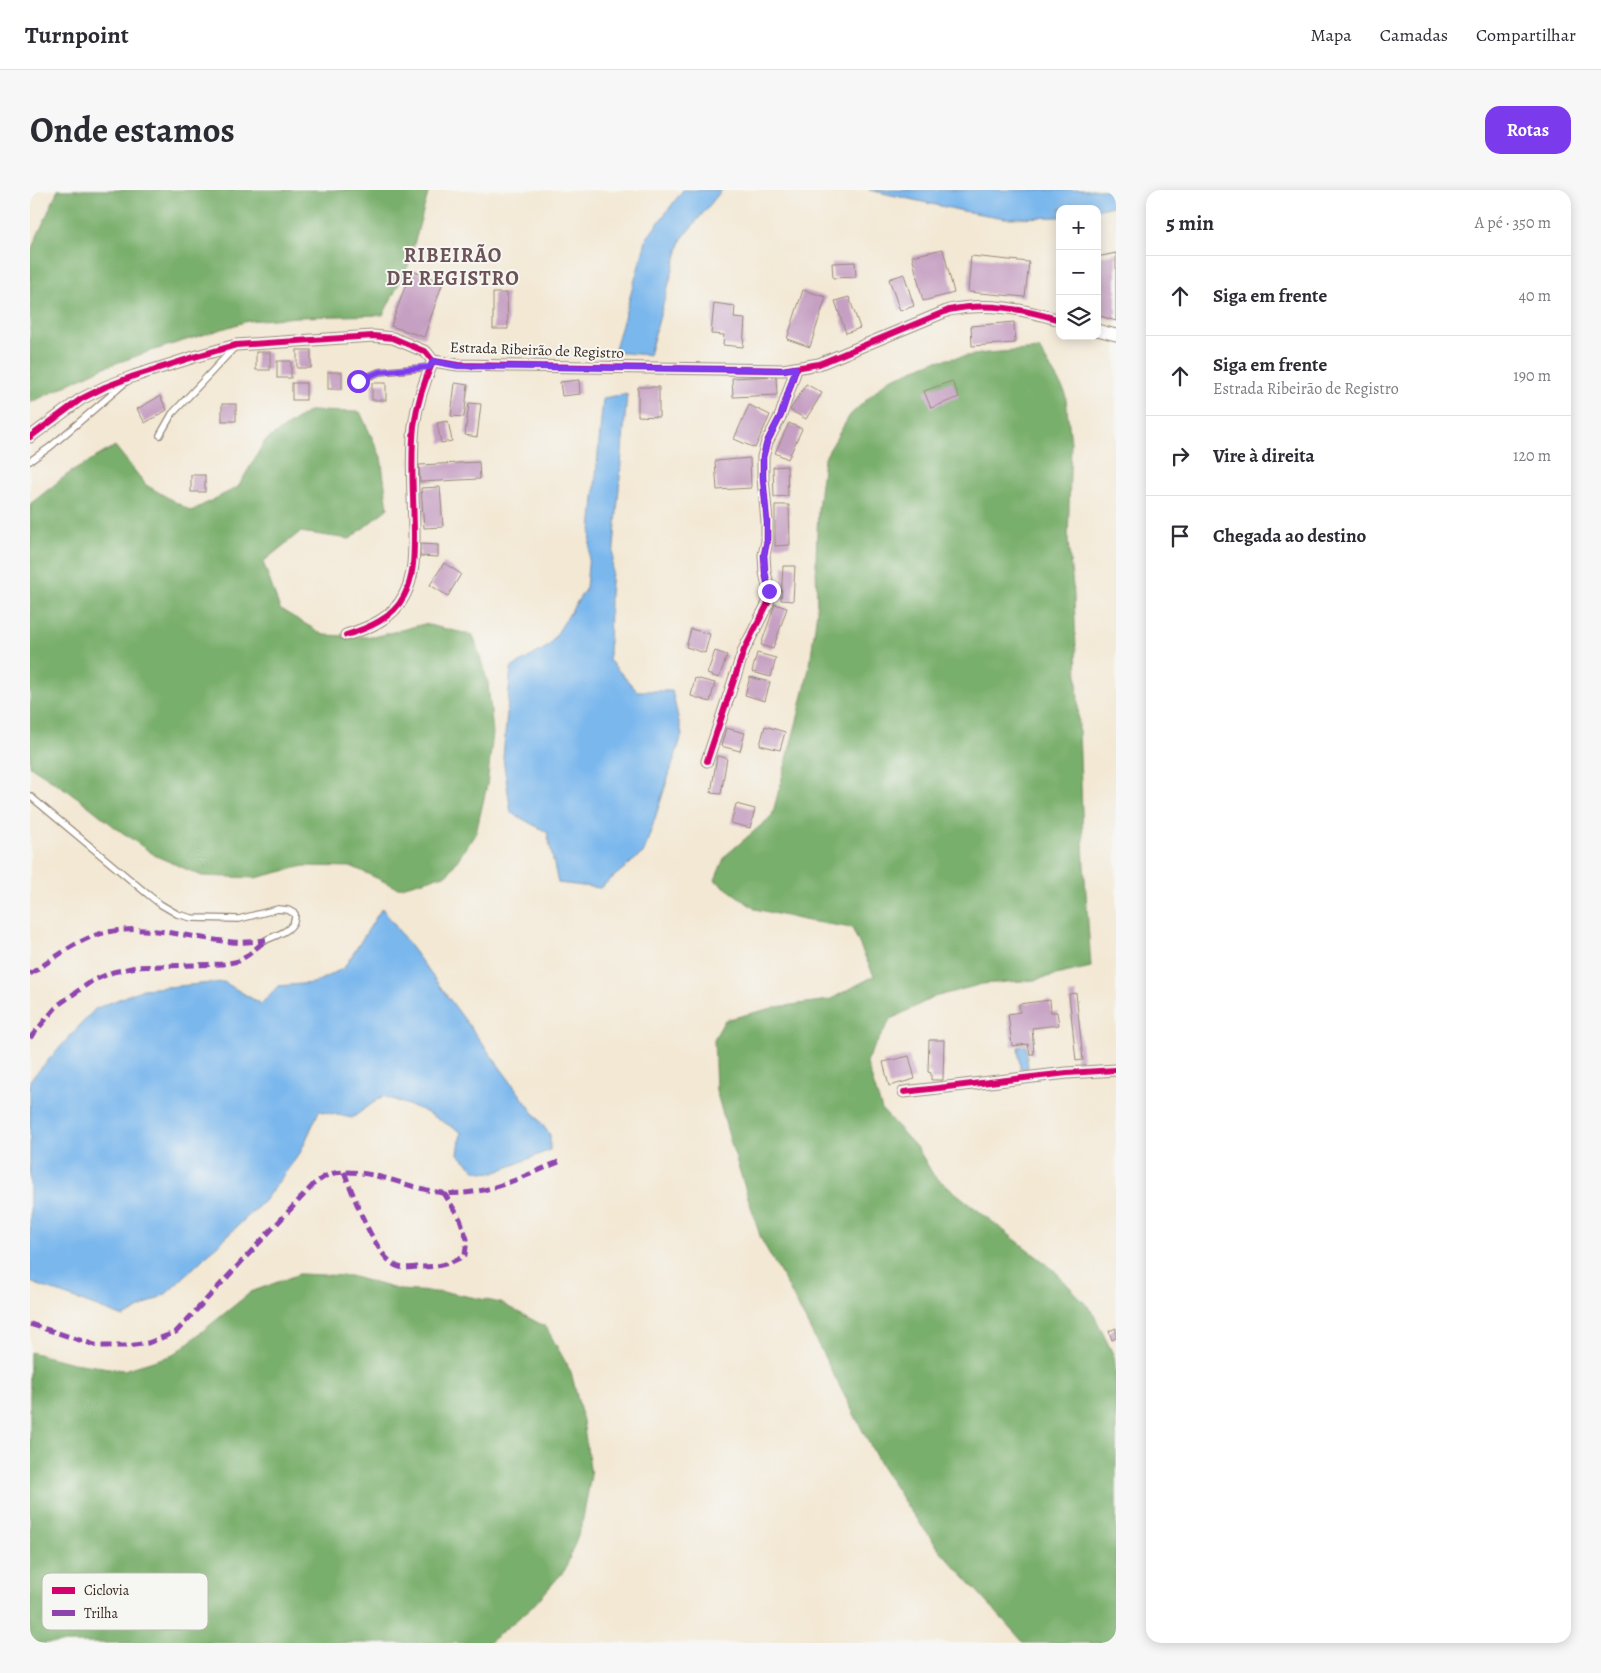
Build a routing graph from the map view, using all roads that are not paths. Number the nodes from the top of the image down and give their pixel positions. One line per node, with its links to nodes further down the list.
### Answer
1 (1056, 319): 6 (street, Estrada Ribeirão de Registro)
2 (1101, 331): 3 (street)
3 (1116, 334)
4 (236, 345): 5 (street, Estrada Ribeirão de Registro); 7 (street, Estrada Ribeirão de Registro); 9 (lane)
5 (432, 364): 6 (street, Estrada Ribeirão de Registro); 8 (lane); 12 (street)
6 (796, 368): 13 (street)
7 (134, 376): 10 (street, Estrada Ribeirão de Registro); 11 (lane)
8 (358, 381)
9 (160, 435)
10 (30, 437)
11 (30, 461)
12 (346, 635)
13 (707, 761)
14 (30, 796): 15 (lane)
15 (266, 940)
16 (1116, 1070): 17 (street)
17 (904, 1092)

